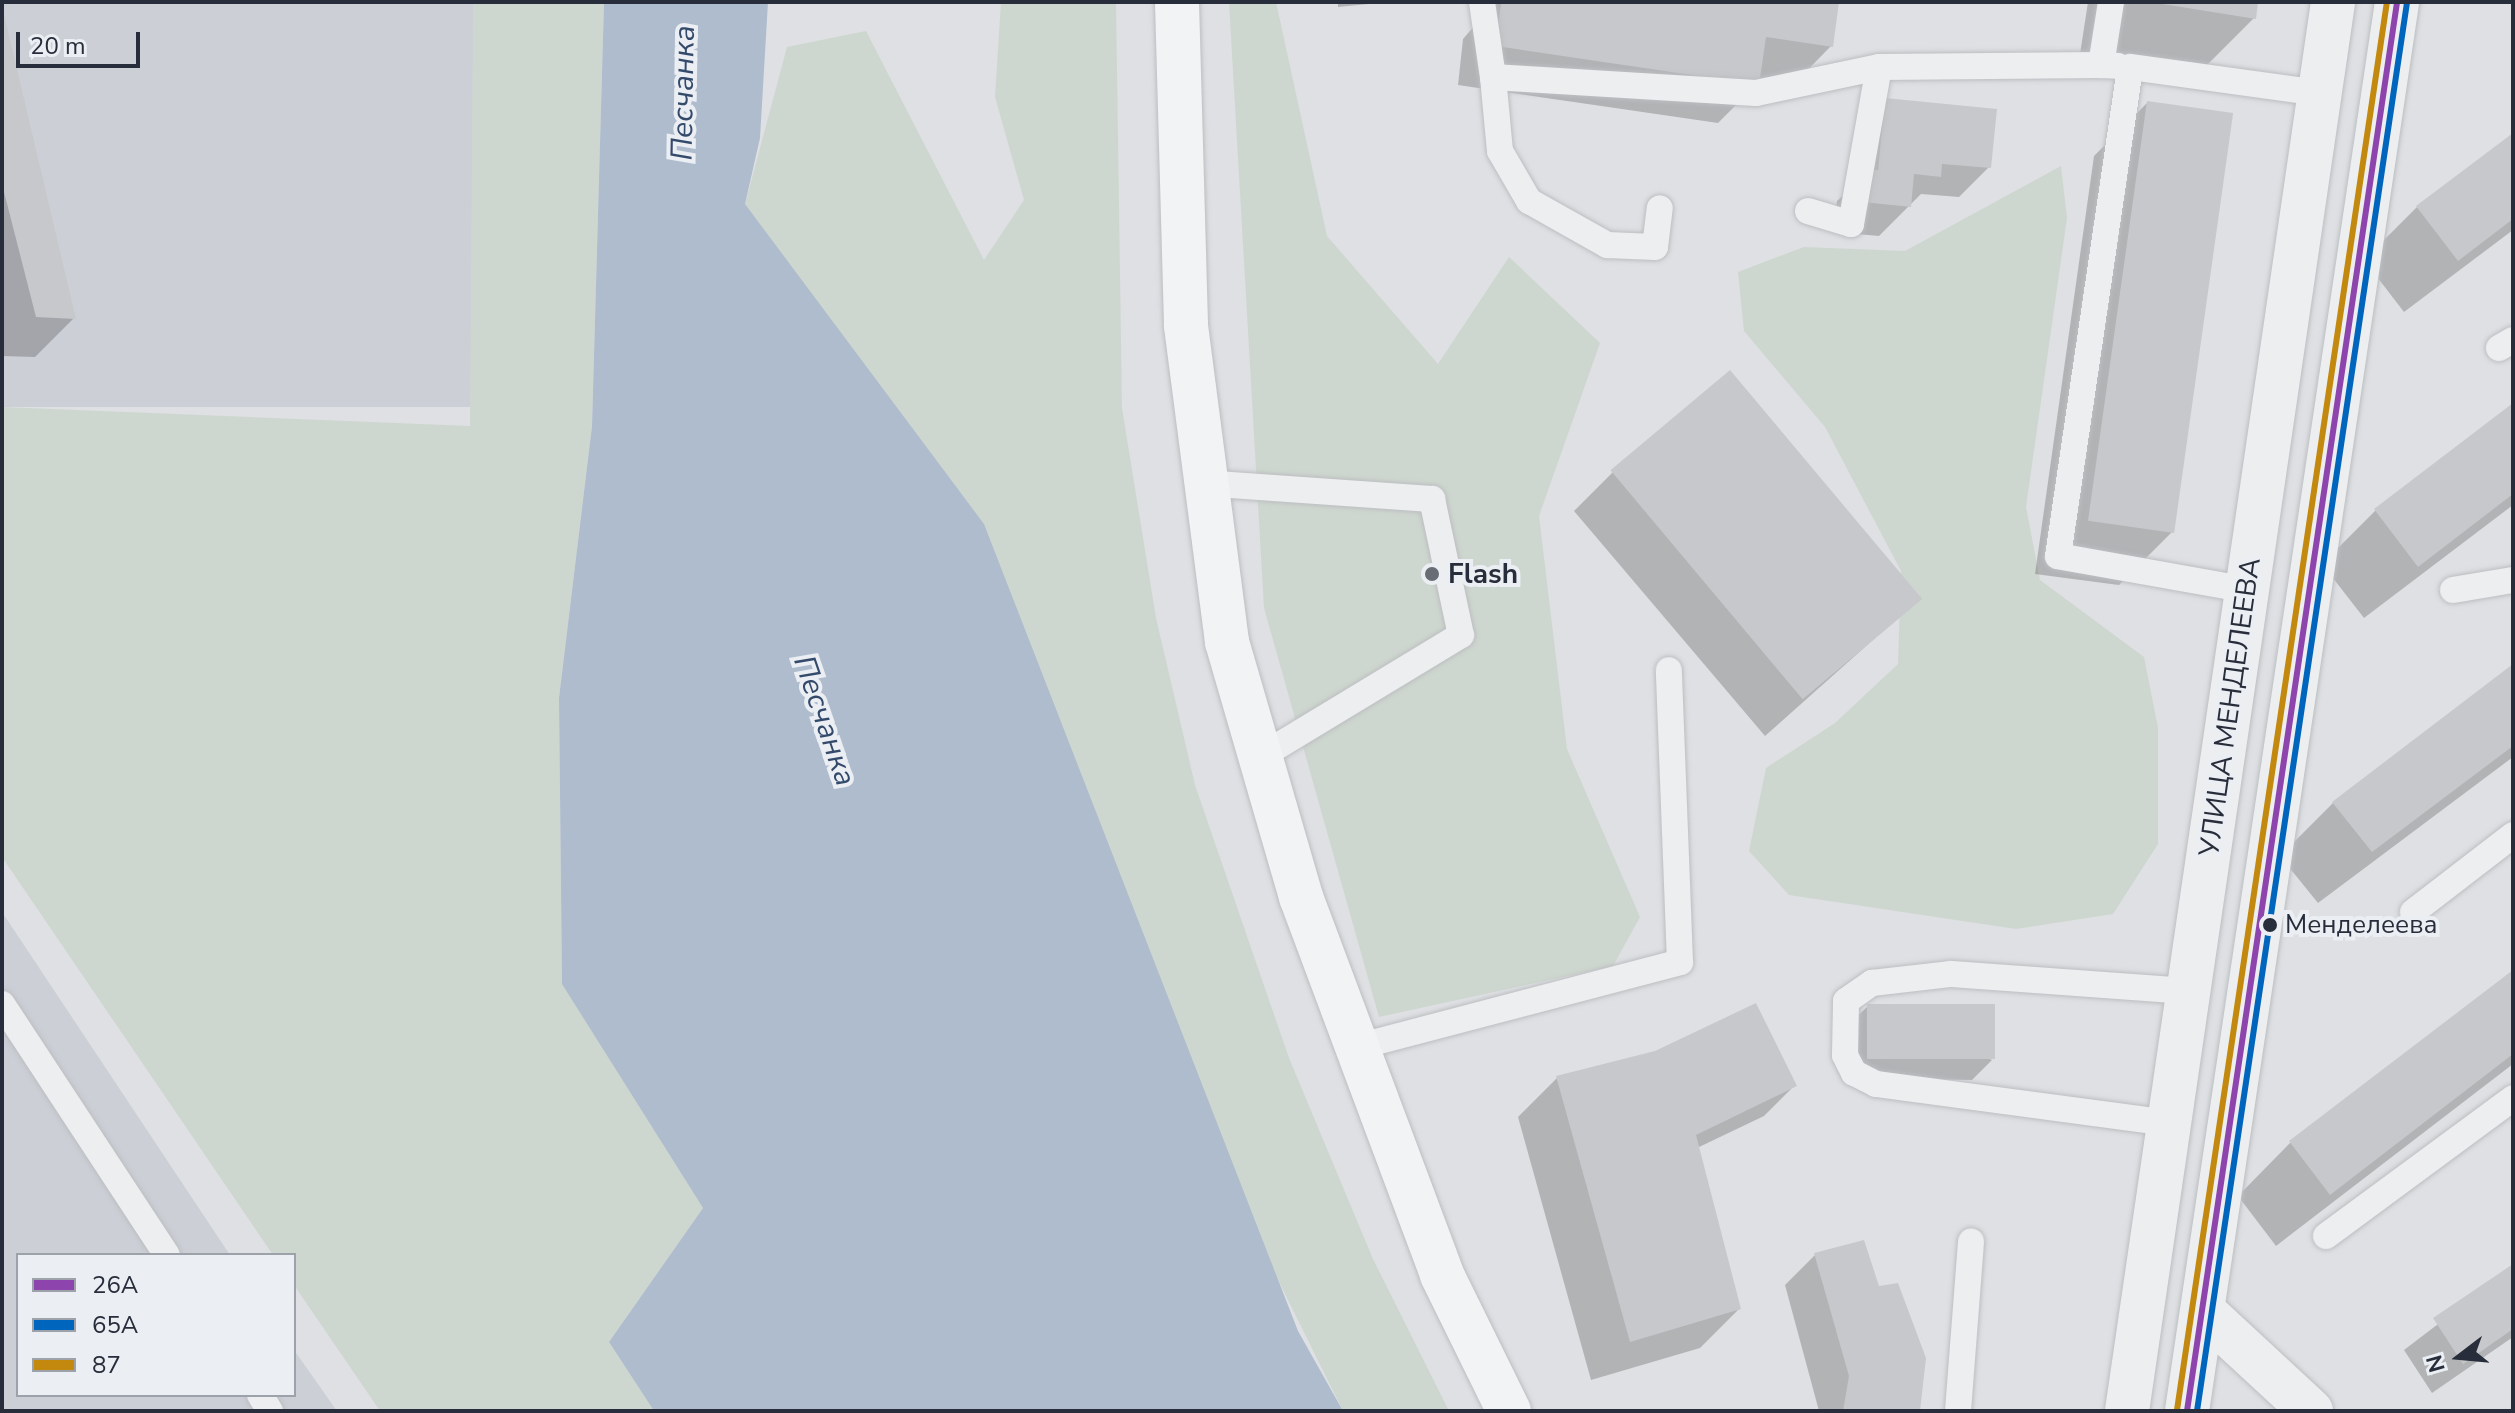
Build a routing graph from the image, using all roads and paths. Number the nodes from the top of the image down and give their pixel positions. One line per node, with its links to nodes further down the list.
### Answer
1 (1177, 2): 14 (highway)
2 (1482, 2): 9 (lane)
3 (2111, 2): 6 (lane)
4 (2333, 2): 10 (street, УЛИЦА МЕНДЕЛЕЕВА)
5 (2397, 2): 11 (street)
6 (2101, 65): 7 (lane); 8 (lane)
7 (1879, 67): 9 (lane); 13 (lane)
8 (2130, 67): 10 (lane); 16 (lane)
9 (1493, 77): 12 (lane)
10 (2320, 93): 11 (street); 16 (street, УЛИЦА МЕНДЕЛЕЕВА)
11 (2383, 100): 30 (street)
12 (1660, 208)
13 (1808, 211)
14 (1201, 483): 19 (highway); 19 (lane)
15 (2513, 580): 17 (lane)
16 (2248, 590): 22 (street, УЛИЦА МЕНДЕЛЕЕВА)
17 (2453, 590)
18 (1669, 670): 24 (lane)
19 (1258, 758): 24 (highway)
20 (2513, 835): 21 (lane)
21 (2413, 912)
22 (2188, 991): 26 (street, УЛИЦА МЕНДЕЛЕЕВА); 26 (lane)
23 (2, 1004): 29 (lane)
24 (1357, 1047): 31 (highway)
25 (2513, 1098): 27 (lane)
26 (2169, 1123): 33 (street, УЛИЦА МЕНДЕЛЕЕВА)
27 (2326, 1236)
28 (1971, 1241): 32 (lane)
29 (166, 1253)
30 (2204, 1312): 34 (street); 35 (street)
31 (1509, 1411)
32 (1958, 1411)
33 (2127, 1411)
34 (2187, 1411)
35 (2311, 1411)

